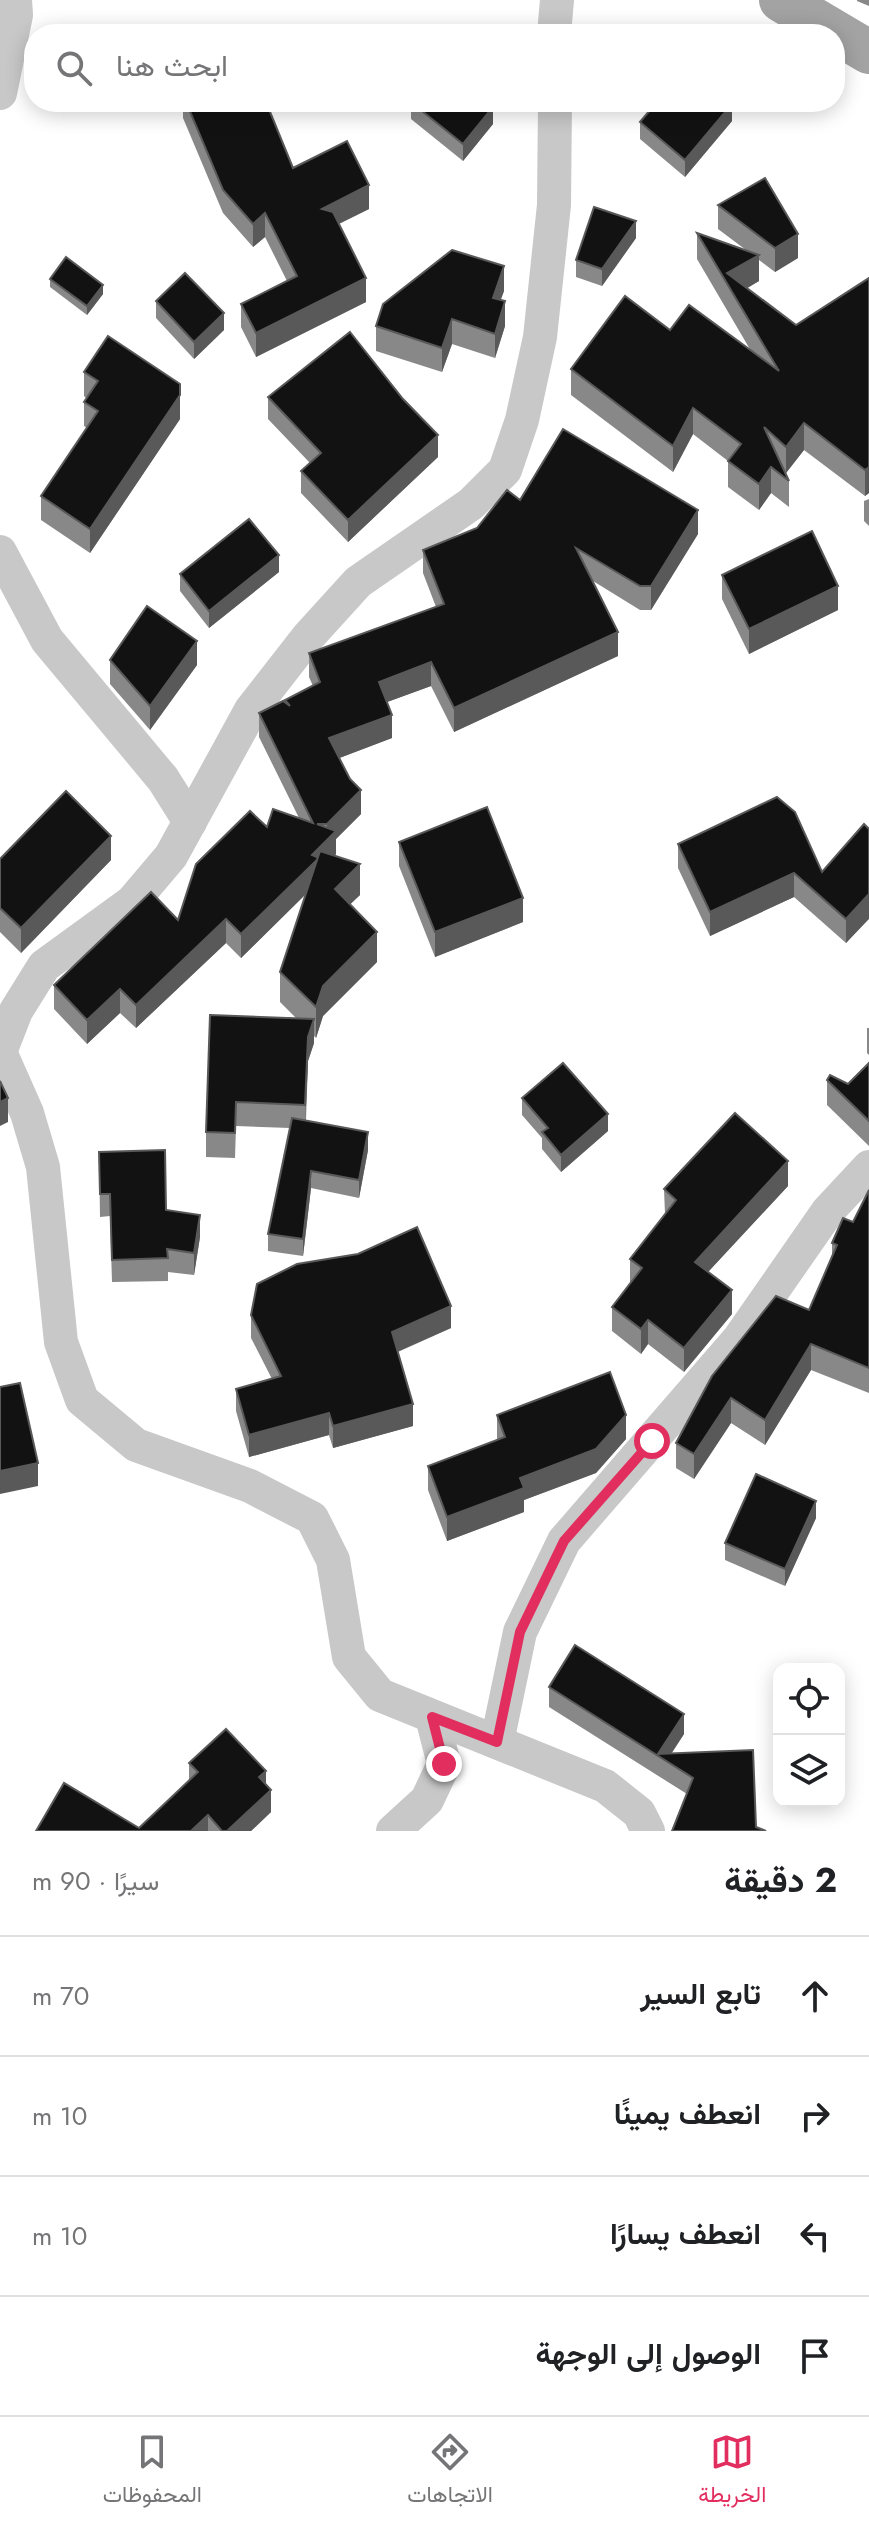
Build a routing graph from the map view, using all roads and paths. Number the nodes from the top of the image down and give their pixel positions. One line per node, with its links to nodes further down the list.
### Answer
1 (15, 0): 8 (street)
2 (557, 0): 4 (street)
3 (781, 0): 5 (main road)
4 (555, 24)
5 (822, 24)
6 (845, 38): 7 (main road)
7 (869, 52)
8 (0, 93)
9 (555, 112): 11 (street)
10 (0, 552): 11 (street)
11 (190, 822): 12 (street)
12 (0, 1052): 14 (street)
13 (869, 1167): 15 (street)
14 (432, 1717): 15 (street); 16 (street)
15 (497, 1742): 17 (street)
16 (393, 1831)
17 (648, 1831)

